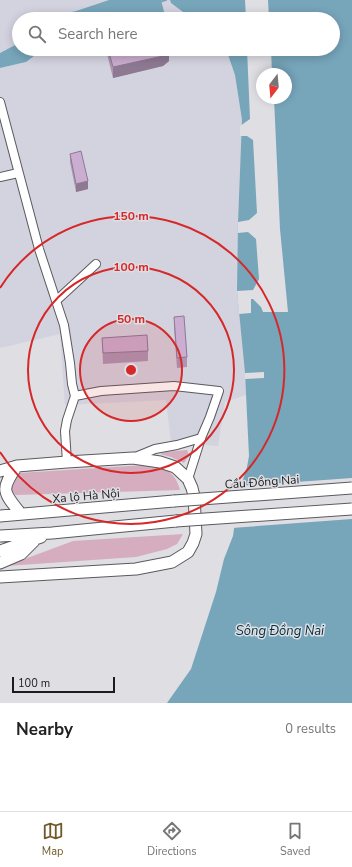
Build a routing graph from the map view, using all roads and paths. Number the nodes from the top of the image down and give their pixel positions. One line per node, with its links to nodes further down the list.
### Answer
1 (0, 102): 2 (street)
2 (18, 173): 3 (street); 5 (street)
3 (0, 178)
4 (96, 264): 5 (street)
5 (57, 300): 6 (street)
6 (75, 396): 7 (street); 9 (street)
7 (201, 438): 8 (street); 12 (street)
8 (133, 458): 9 (highway); 12 (highway)
9 (67, 462): 10 (highway)
10 (17, 466): 11 (highway); 16 (highway)
11 (0, 471)
12 (188, 479): 23 (highway)
13 (352, 488): 14 (highway, Cầu Đồng Nai, bridge)
14 (174, 502): 16 (highway, Xa lộ Hà Nội)
15 (352, 509): 18 (highway, bridge)
16 (21, 514): 17 (highway, Xa lộ Hà Nội)
17 (0, 516)
18 (52, 533): 19 (highway); 20 (highway)
19 (0, 536)
20 (36, 539): 21 (highway); 22 (highway)
21 (0, 551)
22 (0, 563)
23 (0, 577)

